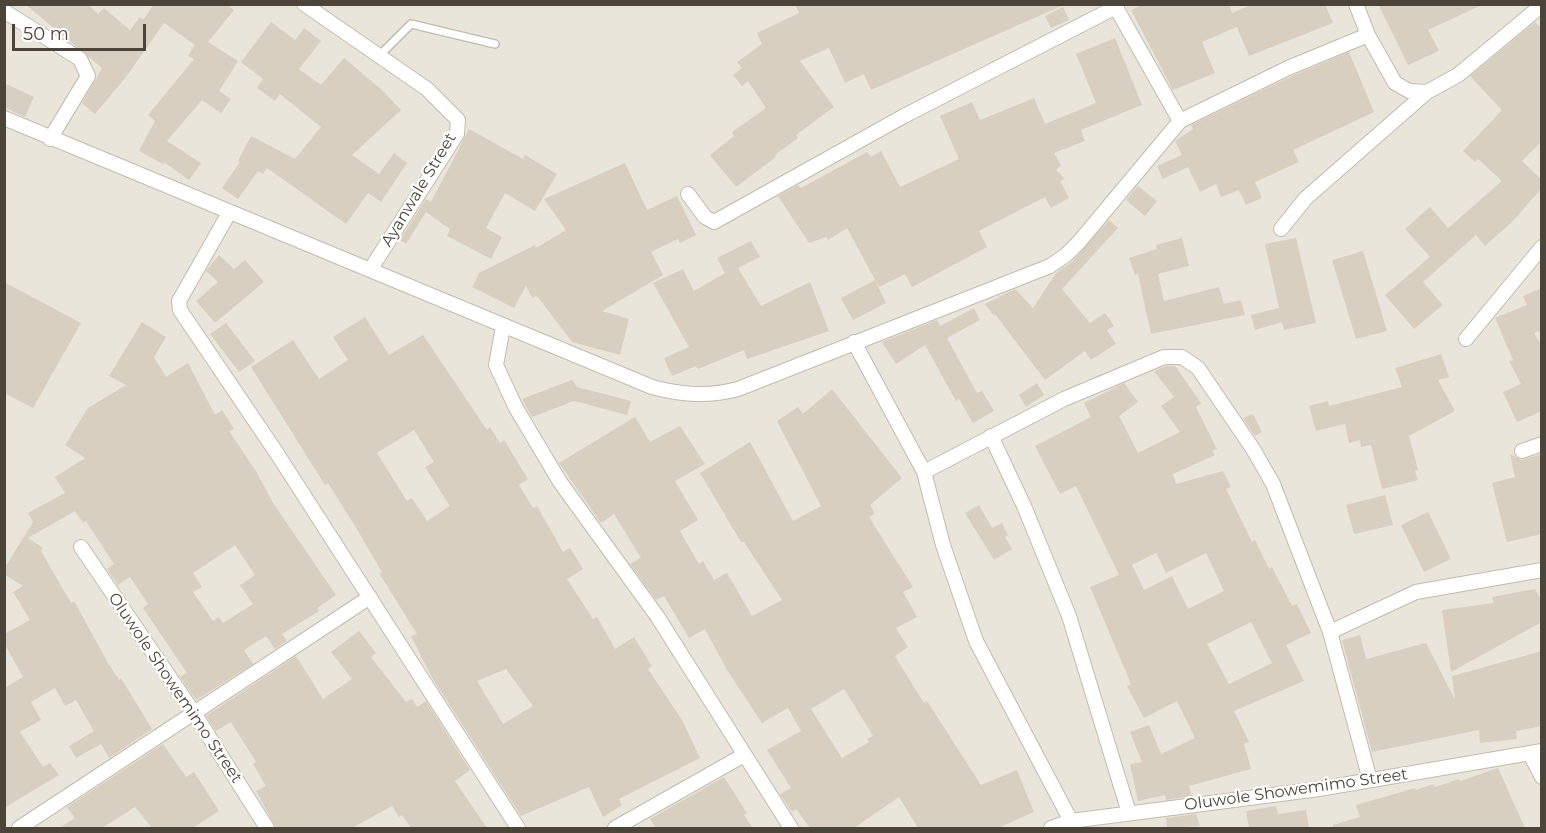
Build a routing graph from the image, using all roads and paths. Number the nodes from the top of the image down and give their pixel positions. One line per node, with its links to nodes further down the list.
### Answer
1 (304, 4): 8 (street, Ayanwale Street)
2 (1356, 4): 6 (street)
3 (1542, 5): 9 (street)
4 (1115, 6): 11 (street); 13 (street)
5 (4, 11): 12 (street)
6 (1368, 35): 9 (street); 11 (street)
7 (495, 44): 8 (lane)
8 (379, 56): 17 (street, Ayanwale Street)
9 (1427, 92): 15 (street)
10 (4, 118): 12 (street)
11 (1180, 121): 20 (street)
12 (50, 139): 14 (street)
13 (688, 194)
14 (229, 213): 17 (street); 27 (street)
15 (1281, 230)
16 (1542, 247): 19 (street)
17 (370, 270): 18 (street)
18 (503, 327): 20 (street); 31 (street)
19 (1466, 339)
20 (854, 342): 24 (street)
21 (992, 436): 24 (street); 28 (street); 34 (street)
22 (1542, 444): 23 (street)
23 (1522, 451)
24 (924, 472): 35 (street)
25 (81, 548): 29 (street, Oluwole Showemimo Street)
26 (1542, 570): 28 (street)
27 (370, 597): 29 (street); 38 (street)
28 (1330, 632): 33 (street)
29 (194, 713): 36 (street); 37 (street, Oluwole Showemimo Street)
30 (1536, 752): 32 (street); 33 (street, Oluwole Showemimo Street)
31 (744, 755): 39 (street); 40 (street)
32 (1542, 777)
33 (1370, 780): 34 (street, Oluwole Showemimo Street)
34 (1129, 813): 35 (street, Oluwole Showemimo Street)
35 (1062, 825)
36 (19, 828)
37 (267, 828)
38 (518, 828)
39 (615, 828)
40 (791, 828)

